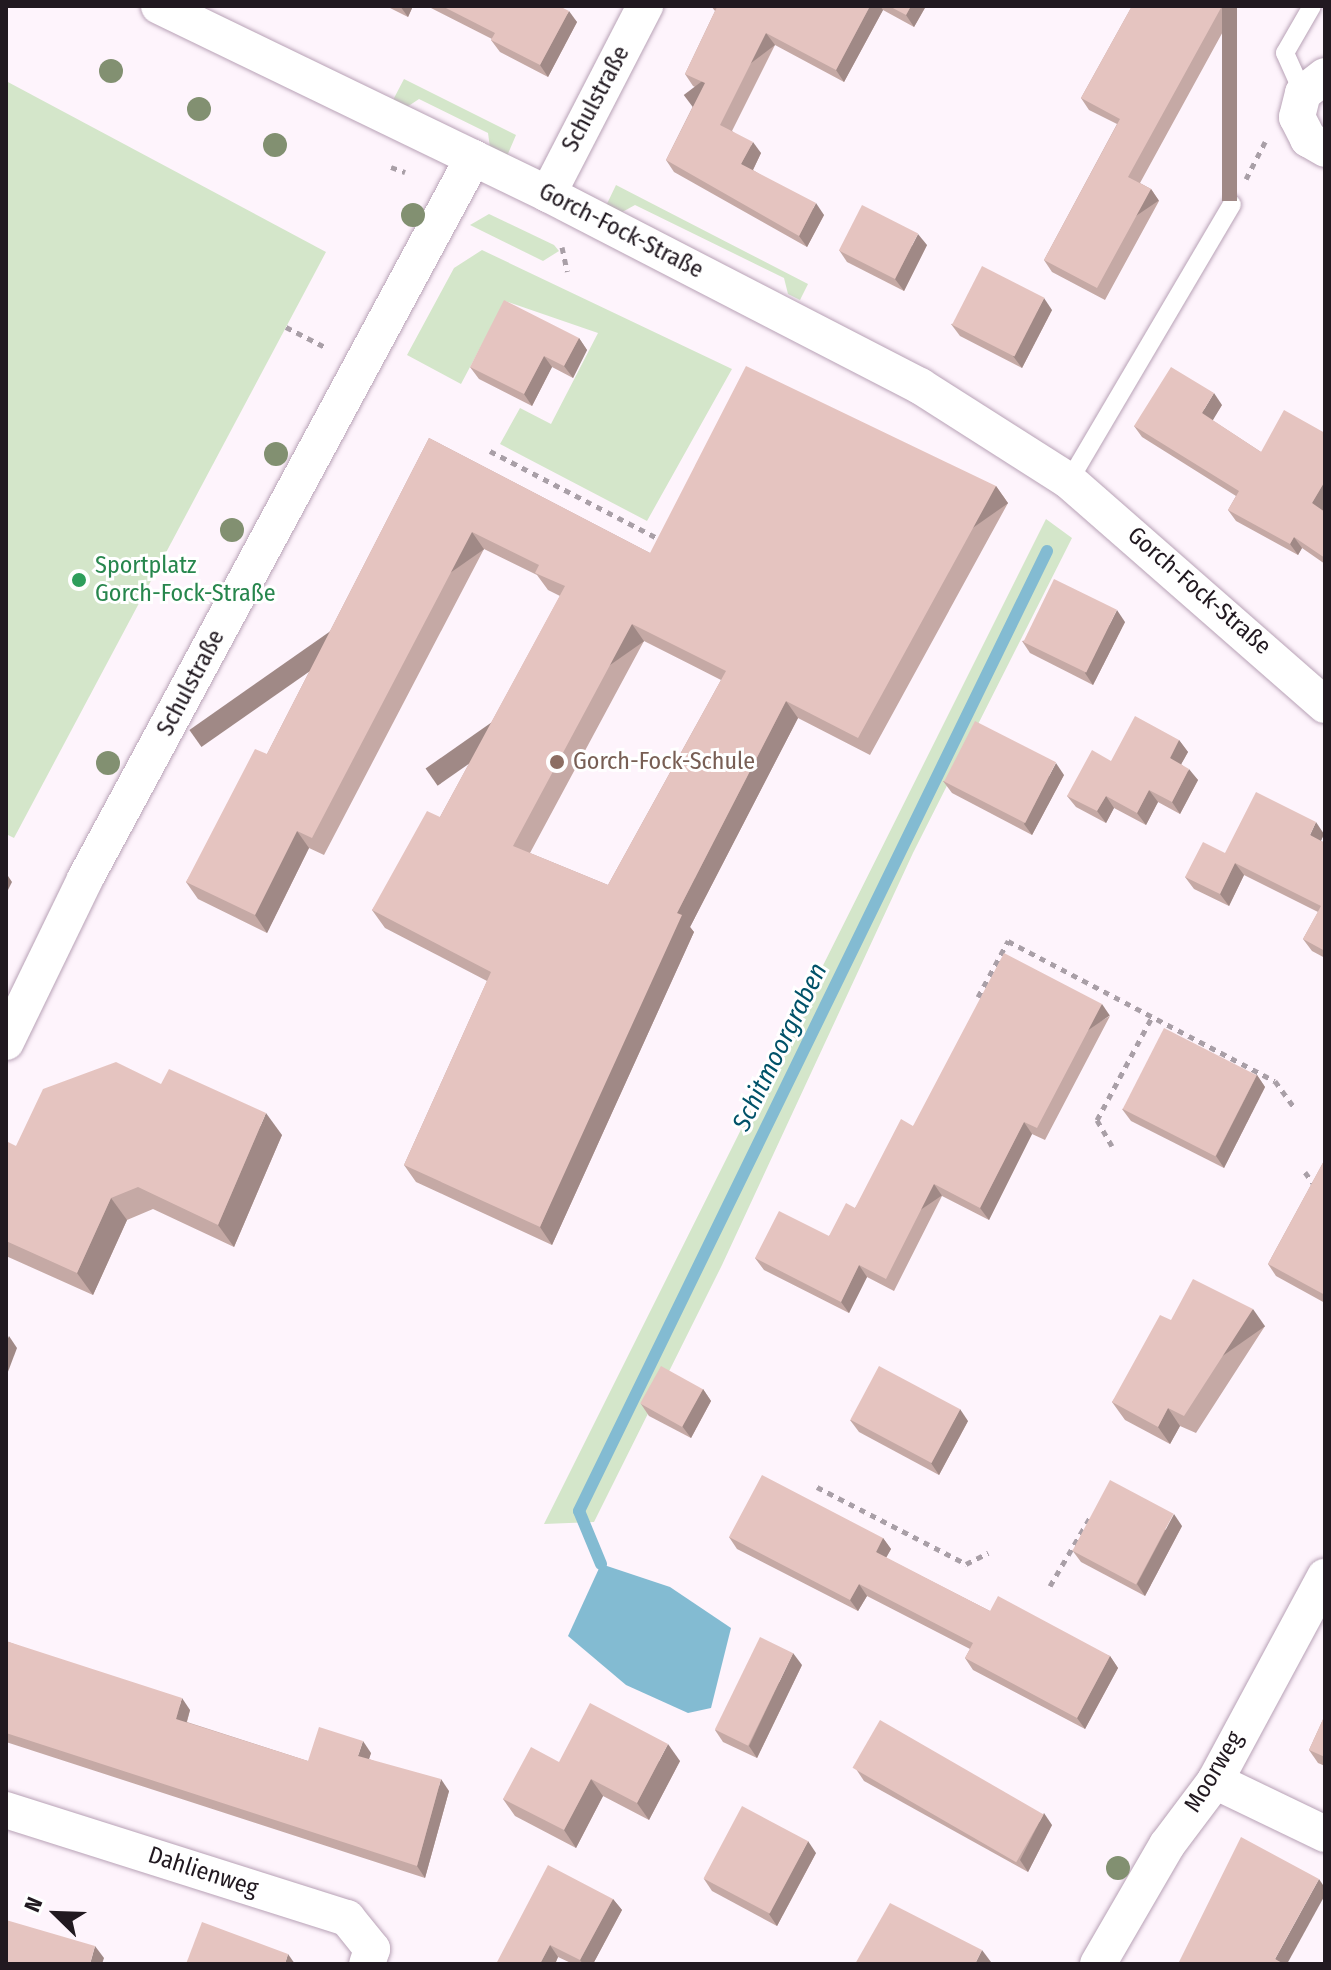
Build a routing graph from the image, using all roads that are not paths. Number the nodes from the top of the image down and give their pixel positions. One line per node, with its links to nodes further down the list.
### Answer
1 (159, 6): 6 (street, Gorch-Fock-Straße)
2 (645, 6): 7 (street, Schulstraße)
3 (1312, 6): 4 (lane)
4 (1314, 85): 5 (street)
5 (1325, 149)
6 (473, 158): 7 (street, Gorch-Fock-Straße); 11 (street, Schulstraße)
7 (548, 194): 9 (street, Gorch-Fock-Straße)
8 (1232, 204): 9 (lane)
9 (1069, 481): 10 (street, Gorch-Fock-Straße)
10 (1325, 705)
11 (6, 1042)
12 (1325, 1577): 13 (street, Moorweg)
13 (1215, 1781): 15 (street); 17 (street, Moorweg)
14 (6, 1810): 16 (street, Dahlienweg)
15 (1325, 1834)
16 (367, 1964)
17 (1098, 1964)

